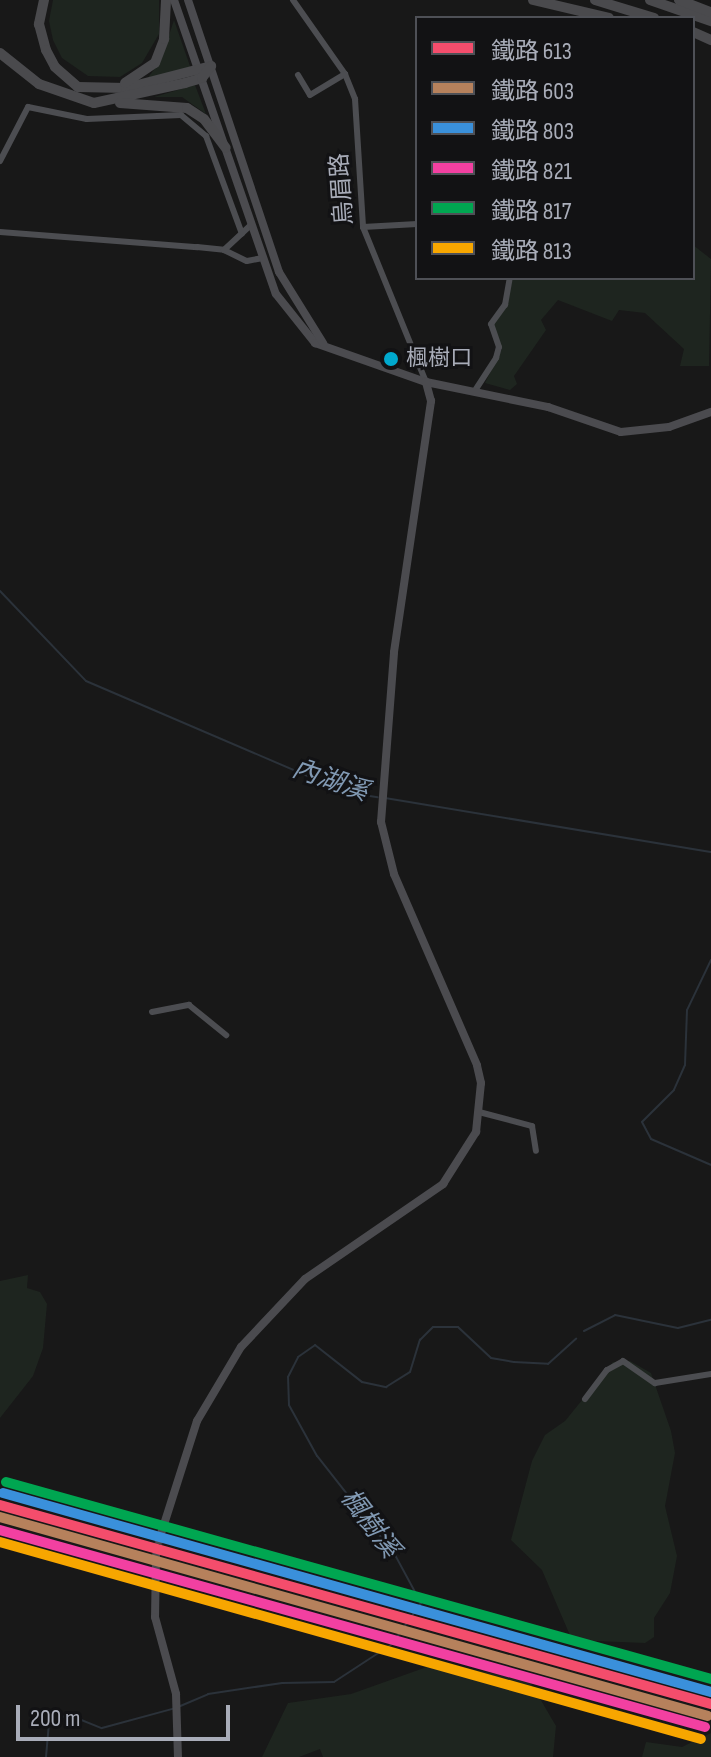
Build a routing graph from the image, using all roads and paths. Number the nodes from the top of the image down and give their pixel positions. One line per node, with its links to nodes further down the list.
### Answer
1 (44, 0): 19 (highway)
2 (166, 0): 19 (highway)
3 (174, 0): 16 (street)
4 (188, 0): 15 (street)
5 (293, 0): 17 (street, 烏眉路)
6 (533, 0): 11 (highway)
7 (595, 0): 12 (highway)
8 (650, 0): 13 (highway)
9 (679, 0): 10 (highway)
10 (711, 12)
11 (601, 16)
12 (647, 16)
13 (711, 21)
14 (0, 53): 20 (highway)
15 (211, 66): 16 (highway); 31 (street)
16 (199, 73): 19 (highway); 20 (highway); 21 (street)
17 (345, 74): 18 (street); 25 (street, 烏眉路)
18 (298, 75)
19 (91, 89)
20 (94, 103): 21 (highway)
21 (226, 148): 24 (street)
22 (0, 161): 27 (street)
23 (415, 224): 25 (street)
24 (251, 225): 27 (street); 29 (street)
25 (363, 227): 32 (street, 烏眉路)
26 (0, 232): 28 (street)
27 (242, 234): 28 (street)
28 (224, 250): 29 (street)
29 (263, 258): 31 (street)
30 (510, 280): 33 (street)
31 (323, 343): 32 (street)
32 (426, 382): 33 (street); 37 (street)
33 (476, 389): 34 (street)
34 (711, 412)
35 (152, 1012): 36 (street)
36 (226, 1035)
37 (479, 1112): 38 (street); 41 (street)
38 (536, 1151)
39 (711, 1374): 40 (street)
40 (585, 1399)
41 (159, 1540)
42 (156, 1556): 43 (street)
43 (178, 1757)

